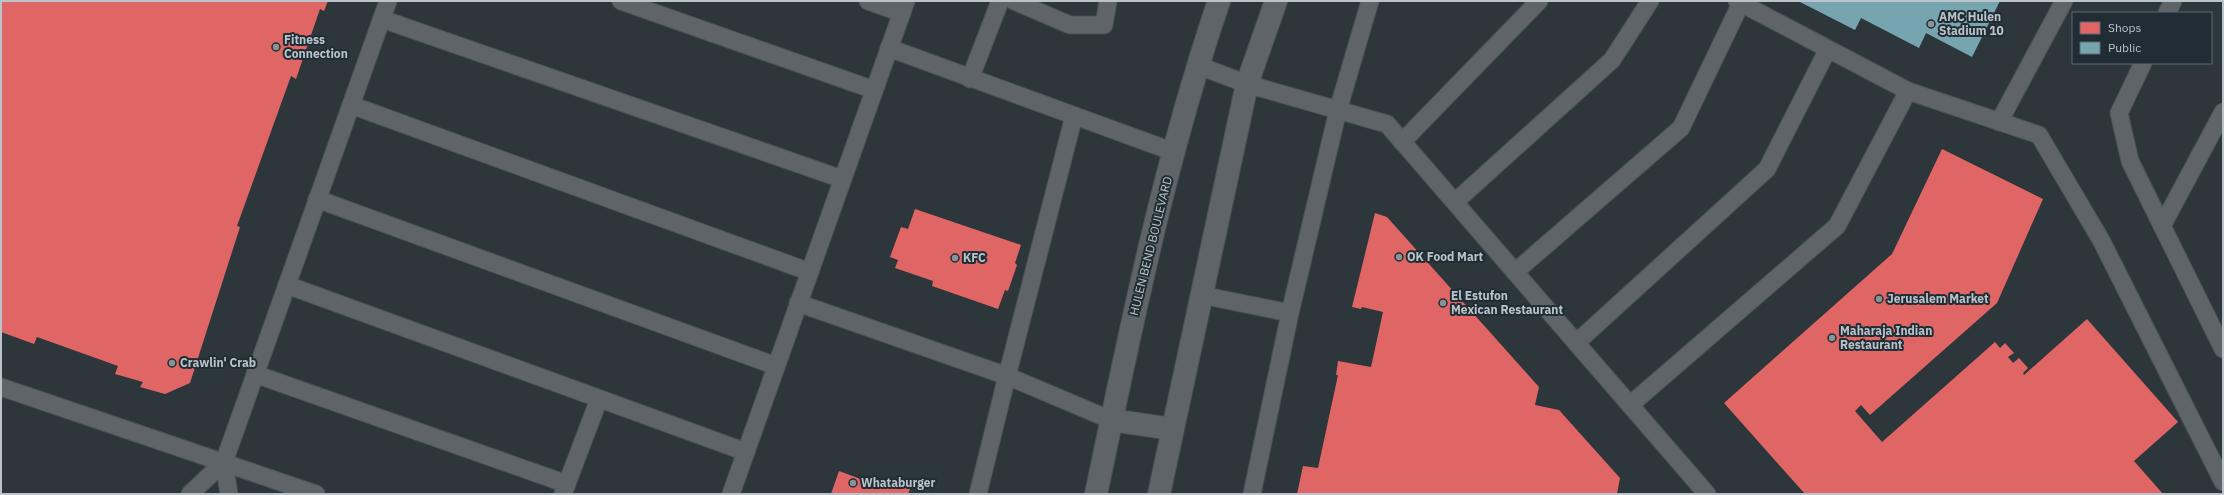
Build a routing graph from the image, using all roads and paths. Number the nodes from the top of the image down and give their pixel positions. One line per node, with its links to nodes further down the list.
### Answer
1 (388, 1): 17 (lane)
2 (621, 1): 24 (lane)
3 (868, 1): 15 (lane)
4 (1000, 1): 22 (lane)
5 (1014, 1): 6 (lane)
6 (1108, 1)
7 (1219, 1): 21 (street, HULEN BEND BOULEVARD)
8 (1276, 1): 23 (street)
9 (1370, 1): 27 (lane)
10 (1539, 1): 31 (lane)
11 (1650, 1): 35 (lane)
12 (2064, 1): 30 (lane)
13 (2173, 1): 16 (lane)
14 (1739, 2): 19 (lane); 38 (lane)
15 (904, 7): 18 (lane)
16 (2168, 12)
17 (382, 19): 26 (lane); 33 (lane)
18 (889, 48): 22 (lane); 24 (lane)
19 (1828, 49): 25 (lane); 43 (lane)
20 (2143, 64): 36 (lane)
21 (1197, 65): 23 (lane); 32 (street, HULEN BEND BOULEVARD)
22 (970, 79): 29 (lane)
23 (1247, 84): 27 (lane); 40 (street)
24 (874, 90): 33 (lane)
25 (1908, 91): 30 (lane); 50 (lane)
26 (351, 104): 34 (lane); 37 (lane)
27 (1338, 110): 31 (lane); 42 (lane)
28 (2223, 112): 36 (lane)
29 (1074, 116): 32 (lane); 47 (lane)
30 (1999, 122): 55 (lane)
31 (1402, 142): 35 (lane)
32 (1174, 152): 51 (street, HULEN BEND BOULEVARD)
33 (842, 179): 37 (lane)
34 (317, 199): 39 (lane); 45 (lane)
35 (1455, 202): 38 (lane)
36 (2162, 226): 44 (lane)
37 (810, 272): 41 (lane)
38 (1515, 272): 43 (lane)
39 (287, 285): 46 (lane); 49 (lane)
40 (1201, 295): 42 (lane); 52 (street)
41 (798, 303): 45 (lane); 47 (lane)
42 (1290, 313): 64 (lane)
43 (1576, 343): 50 (lane)
44 (2223, 349)
45 (776, 366): 53 (lane)
46 (255, 374): 54 (lane); 56 (lane)
47 (1007, 376): 51 (lane); 61 (lane)
48 (1, 388): 54 (lane)
49 (599, 399): 53 (lane); 56 (lane)
50 (1630, 405): 65 (lane)
51 (1111, 420): 52 (street); 62 (street, HULEN BEND BOULEVARD)
52 (1172, 429): 63 (street)
53 (746, 452): 60 (lane)
54 (224, 462): 57 (lane); 58 (lane); 59 (lane)
55 (2223, 482)
56 (565, 489)
57 (190, 494)
58 (229, 494)
59 (316, 494)
60 (731, 494)
61 (978, 494)
62 (1096, 494)
63 (1159, 494)
64 (1252, 494)
65 (1707, 494)

